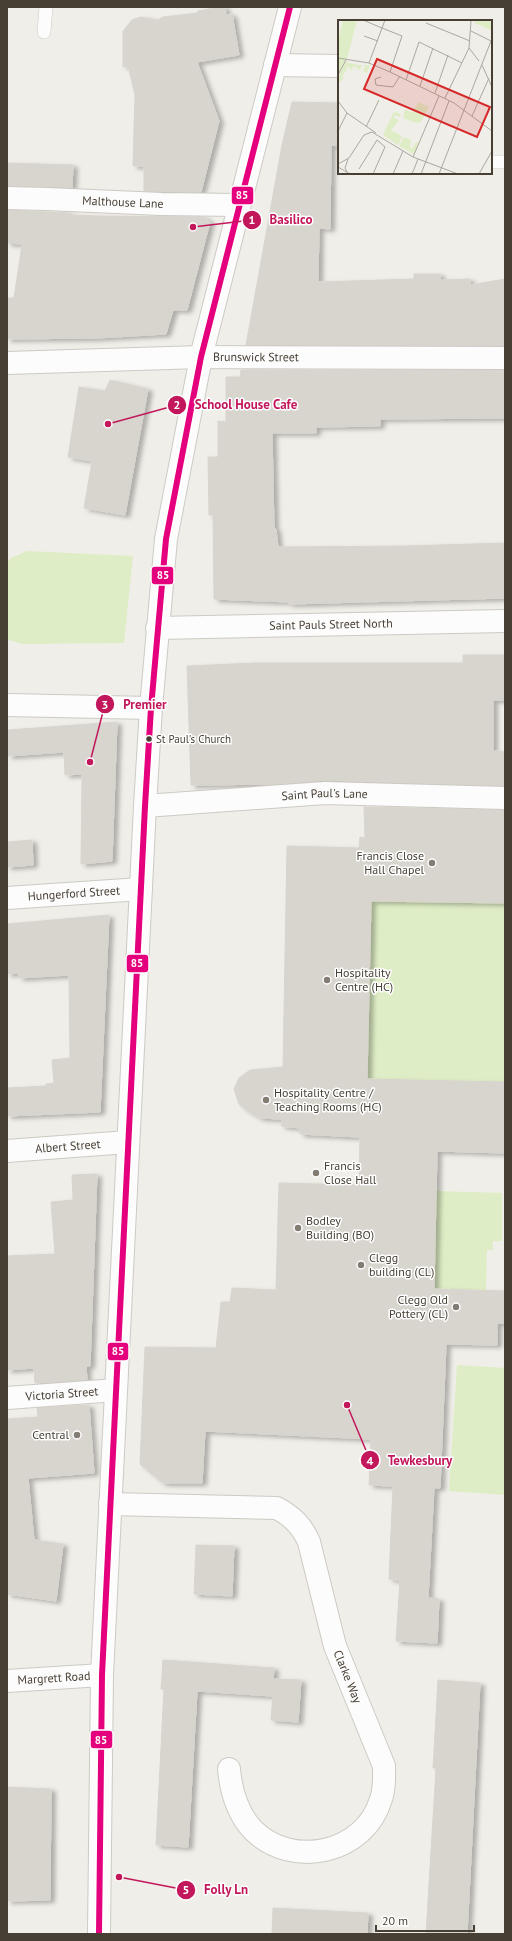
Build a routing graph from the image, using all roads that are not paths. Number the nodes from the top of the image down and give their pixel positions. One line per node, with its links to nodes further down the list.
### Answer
1 (46, 7): 3 (lane)
2 (290, 7): 4 (street)
3 (44, 32)
4 (275, 65): 5 (street); 9 (street)
5 (338, 66)
6 (492, 162): 7 (lane)
7 (505, 162)
8 (7, 198): 9 (street, Malthouse Lane)
9 (239, 205): 10 (street)
10 (201, 357): 11 (street, Brunswick Street); 12 (street, Brunswick Street); 14 (street)
11 (505, 358)
12 (7, 363)
13 (505, 621): 14 (street, Saint Pauls Street North)
14 (157, 628): 16 (street)
15 (7, 705): 16 (street)
16 (151, 708): 18 (street)
17 (505, 798): 18 (street, Saint Paul's Lane)
18 (145, 806): 19 (street)
19 (141, 889): 20 (street, Hungerford Street); 21 (street)
20 (7, 898)
21 (128, 1142): 22 (street, Albert Street); 23 (street)
22 (7, 1152)
23 (116, 1390): 24 (street, Victoria Street); 25 (street)
24 (7, 1398)
25 (110, 1504): 26 (street); 28 (street, Clarke Way)
26 (102, 1675): 27 (street, Margrett Road); 29 (street)
27 (7, 1680)
28 (229, 1769)
29 (99, 1934)

